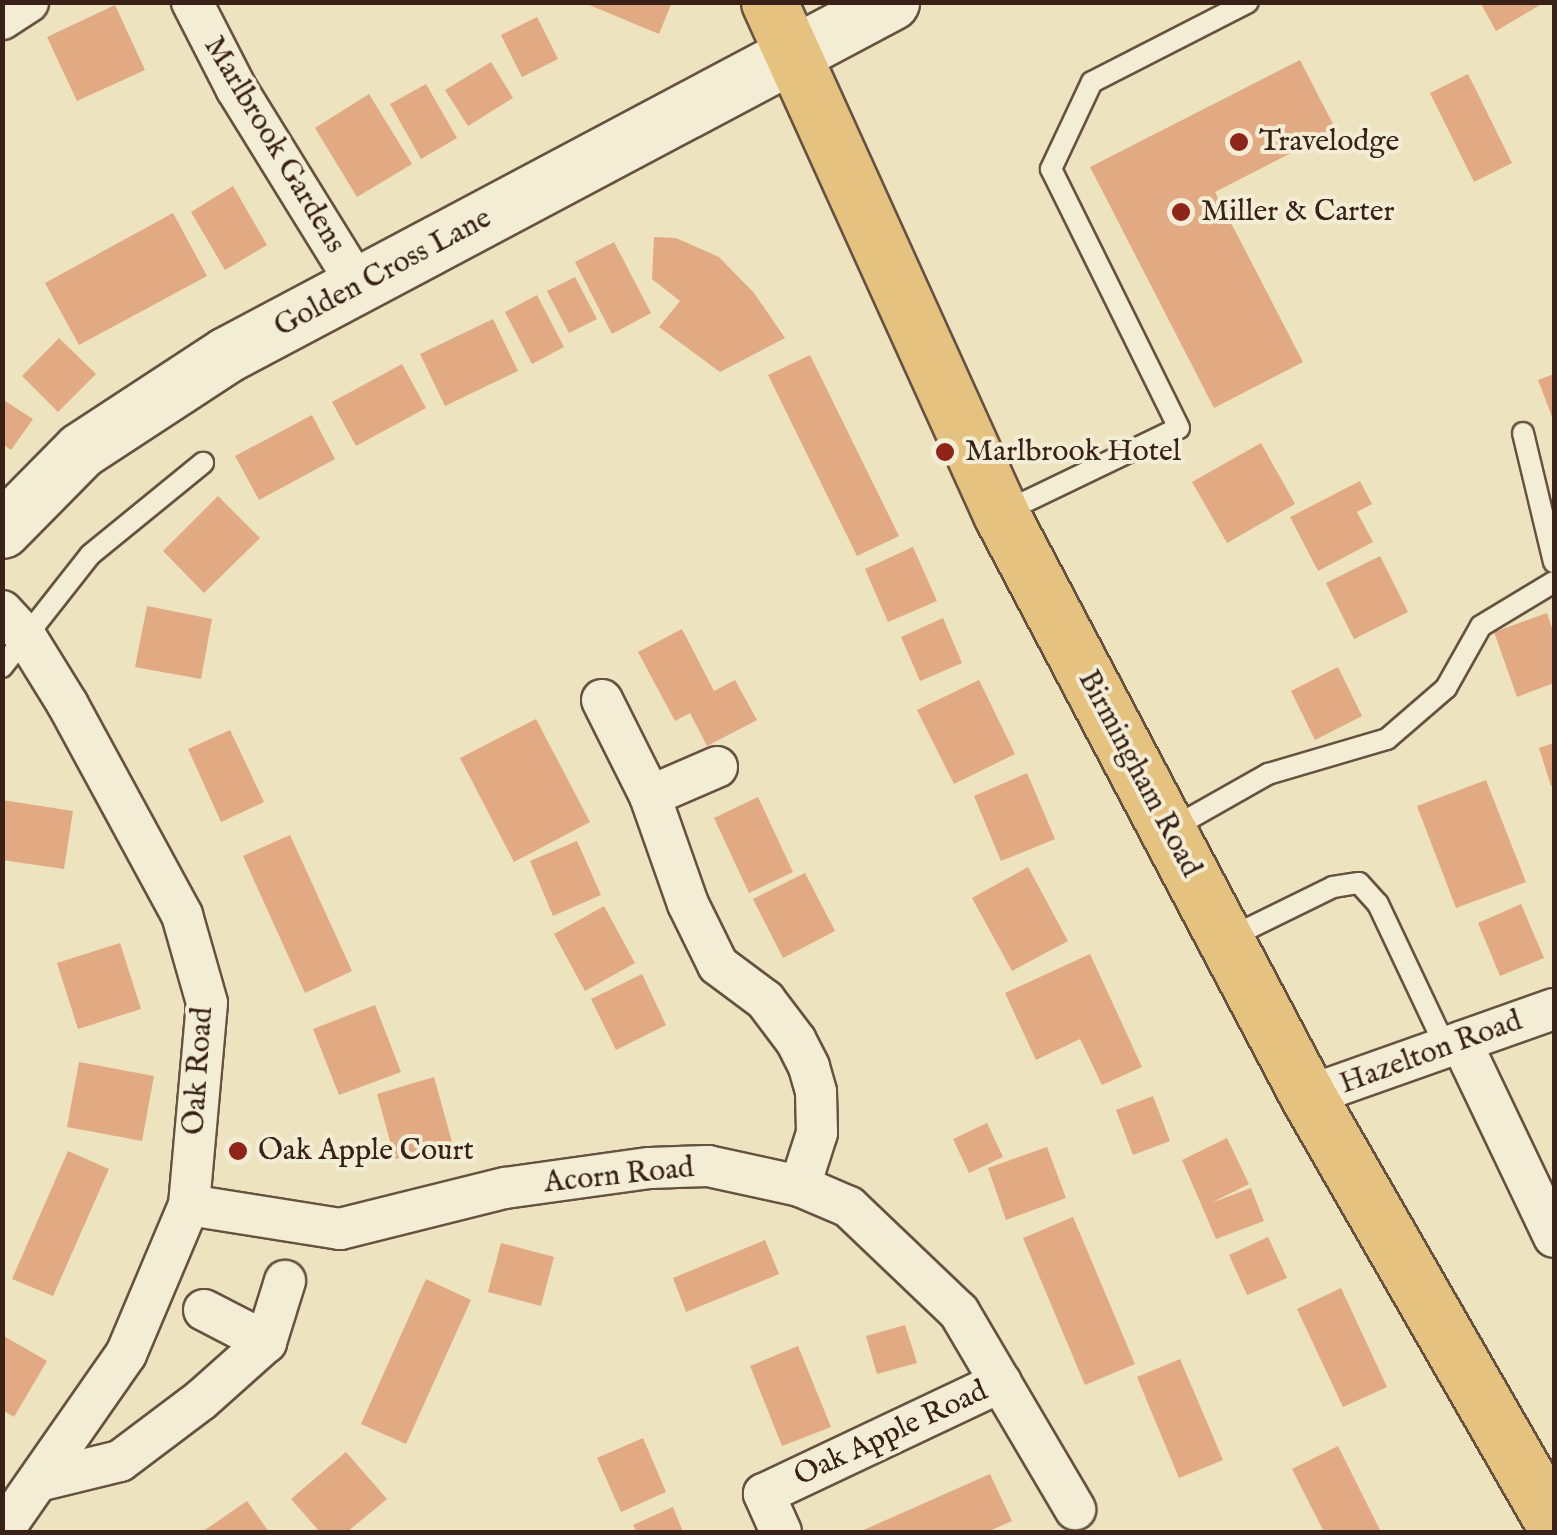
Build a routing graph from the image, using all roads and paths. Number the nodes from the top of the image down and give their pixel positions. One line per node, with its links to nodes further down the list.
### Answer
1 (28, 2): 6 (street)
2 (192, 2): 8 (street, Marlbrook Gardens)
3 (769, 2): 7 (highway, Birmingham Road)
4 (891, 2): 7 (main road, Golden Cross Lane)
5 (1248, 2): 11 (lane)
6 (2, 20)
7 (791, 56): 8 (main road, Golden Cross Lane); 11 (highway, Birmingham Road)
8 (359, 287): 12 (main road, Golden Cross Lane)
9 (1523, 433): 13 (lane)
10 (203, 462): 15 (lane)
11 (1001, 514): 19 (highway, Birmingham Road)
12 (2, 530)
13 (1554, 562)
14 (1554, 582): 19 (lane)
15 (10, 638): 25 (street, Oak Road)
16 (602, 700): 18 (street)
17 (717, 767): 18 (street)
18 (650, 796): 24 (street)
19 (1169, 830): 20 (highway, Birmingham Road)
20 (1226, 940): 22 (lane); 23 (highway, Birmingham Road)
21 (1554, 1009): 22 (street, Hazelton Road)
22 (1454, 1045): 23 (street, Hazelton Road); 26 (street)
23 (1308, 1096): 33 (highway, Birmingham Road)
24 (800, 1186): 25 (street, Acorn Road); 30 (street, Acorn Road)
25 (189, 1205): 31 (street, Oak Road)
26 (1554, 1237)
27 (285, 1280): 29 (street)
28 (204, 1310): 29 (street)
29 (266, 1342): 31 (street)
30 (1001, 1382): 32 (street, Acorn Road); 35 (street, Oak Apple Road)
31 (42, 1480): 34 (street, Oak Road)
32 (1075, 1509)
33 (1554, 1523)
34 (2, 1532)
35 (781, 1532)

